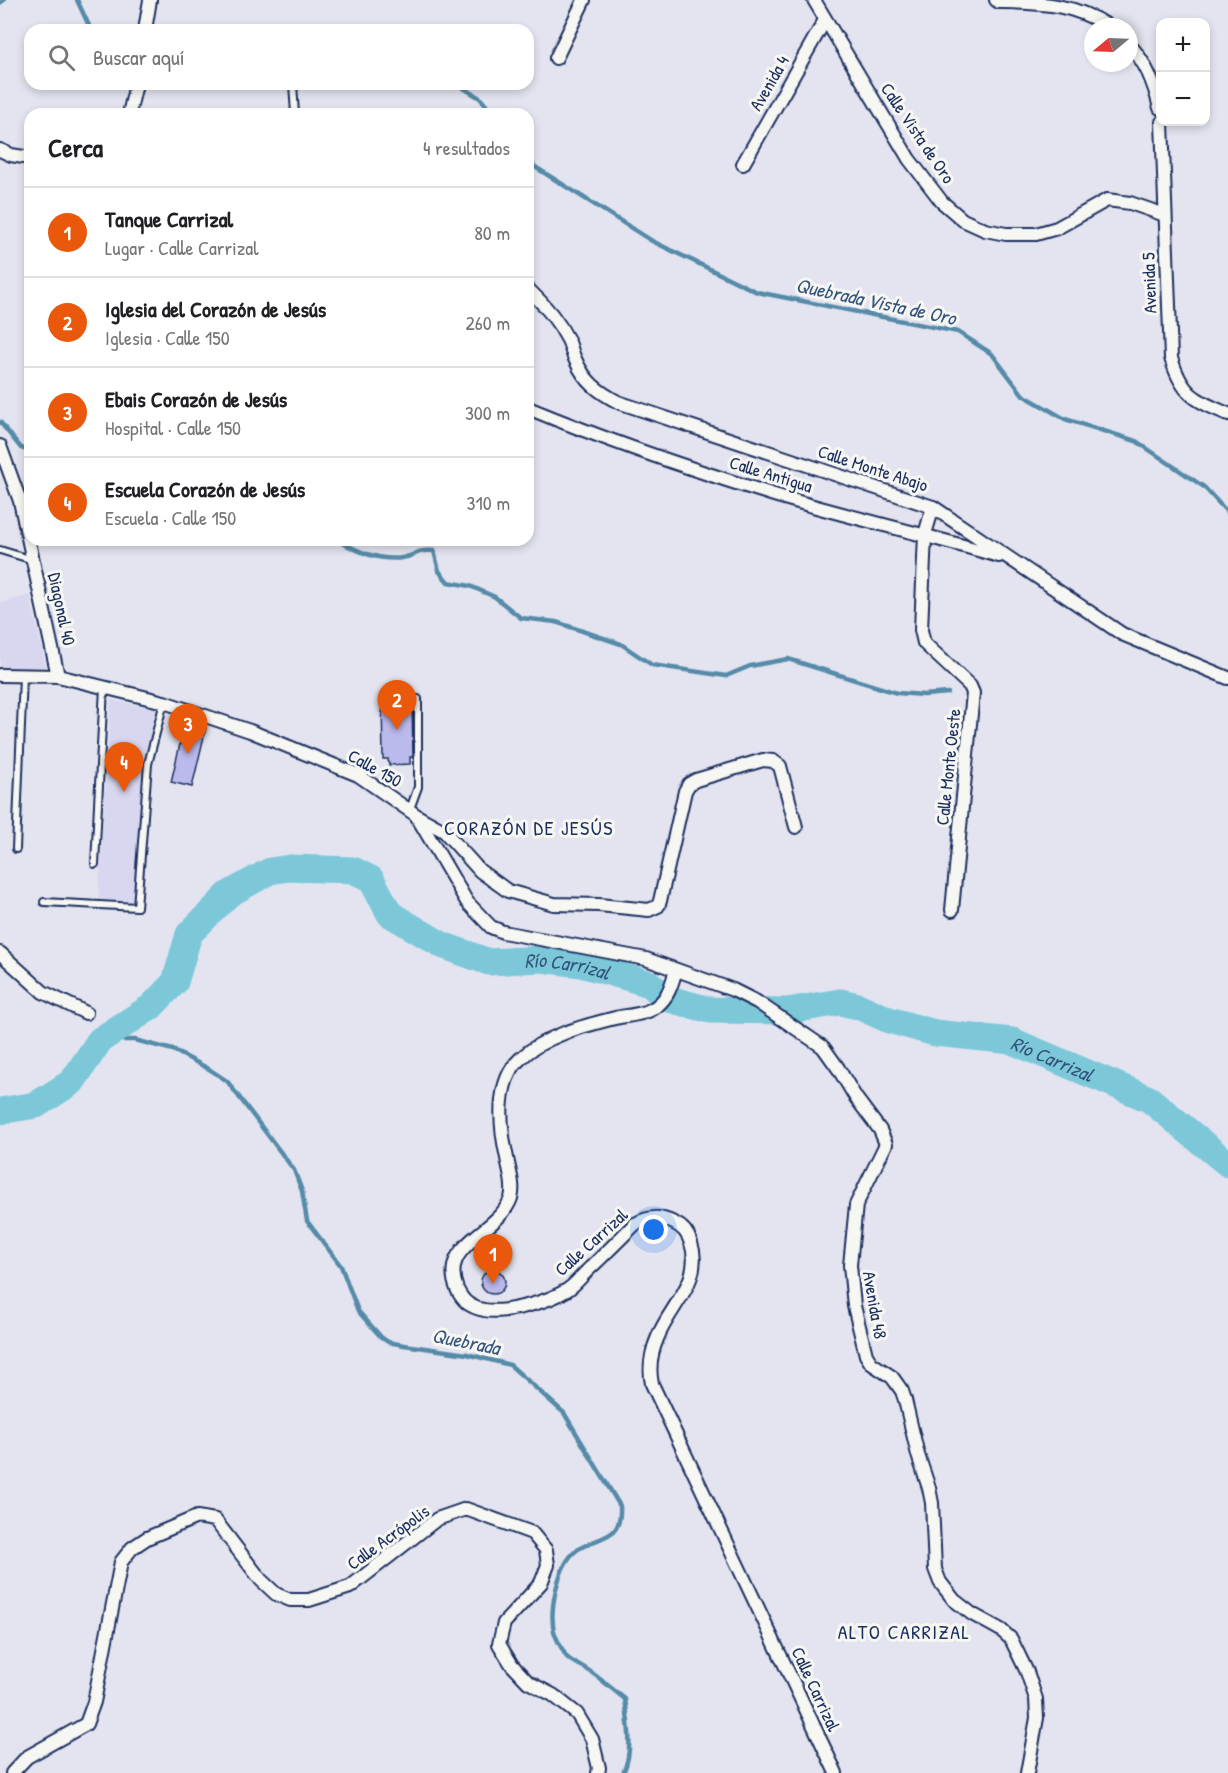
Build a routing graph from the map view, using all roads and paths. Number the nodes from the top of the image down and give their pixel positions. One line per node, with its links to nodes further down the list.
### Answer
1 (150, 0): 7 (street)
2 (584, 0): 9 (street)
3 (814, 0): 6 (street, Calle Vista de Oro)
4 (996, 0): 5 (street)
5 (1094, 18)
6 (825, 20): 18 (street, Avenida 4); 19 (street, Calle Vista de Oro)
7 (146, 24)
8 (1138, 55): 12 (street)
9 (556, 58)
10 (135, 90): 13 (street)
11 (293, 90): 14 (lane)
12 (1156, 91)
13 (130, 108)
14 (295, 108)
15 (1162, 126): 19 (street, Avenida 5)
16 (0, 150): 17 (street)
17 (24, 157)
18 (743, 164)
19 (1165, 215): 22 (street, Avenida 5)
20 (534, 295): 24 (street, Calle Monte Abajo)
21 (534, 410): 26 (street, Calle Antigua)
22 (1228, 414)
23 (0, 446): 25 (street, Diagonal 40)
24 (933, 507): 26 (street, Calle Monte Oeste); 29 (street, Calle Monte Abajo)
25 (24, 518)
26 (925, 534): 29 (street, Calle Antigua); 43 (street, Calle Monte Oeste)
27 (31, 546): 30 (street, Diagonal 40)
28 (0, 550): 30 (lane)
29 (1009, 559): 34 (street, Calle Monte Abajo)
30 (34, 560): 33 (street, Diagonal 40)
31 (0, 675): 32 (street, Calle 150)
32 (23, 676): 33 (street, Calle 150); 40 (lane)
33 (58, 676): 35 (street, Calle 150)
34 (1228, 678)
35 (104, 687): 37 (street, Calle 150); 41 (lane)
36 (418, 699): 38 (lane)
37 (164, 702): 38 (street, Calle 150); 42 (lane)
38 (413, 812): 39 (street); 45 (street, Calle 150)
39 (796, 827)
40 (16, 849)
41 (95, 864)
42 (44, 902)
43 (952, 910)
44 (0, 953): 46 (street)
45 (676, 970): 49 (street, Calle Carrizal); 50 (street, Avenida 48)
46 (86, 1013)
47 (12, 1773): 48 (street, Calle Acrópolis)
48 (598, 1773)
49 (836, 1773)
50 (1027, 1773)

